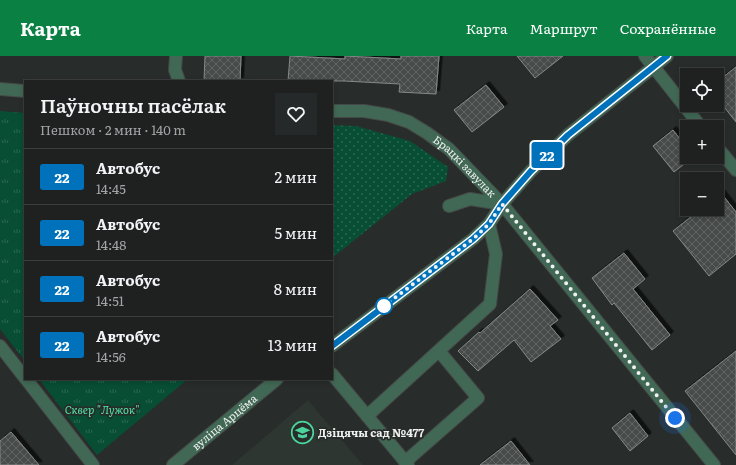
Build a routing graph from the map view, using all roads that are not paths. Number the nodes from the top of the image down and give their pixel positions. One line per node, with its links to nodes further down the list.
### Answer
1 (176, 56): 5 (street)
2 (645, 56): 4 (street)
3 (667, 56): 4 (street)
4 (654, 67): 9 (street); 12 (street)
5 (179, 80)
6 (0, 90): 7 (street)
7 (24, 91)
8 (333, 111): 12 (street, Брацкі завулак)
9 (696, 120)
10 (724, 155): 11 (street)
11 (736, 170)
12 (502, 204): 13 (street); 14 (street); 26 (street, Брацкі завулак)
13 (449, 206)
14 (489, 224): 15 (street); 17 (street)
15 (333, 345)
16 (0, 346): 19 (street)
17 (439, 351): 22 (street); 23 (street)
18 (333, 375): 22 (street)
19 (24, 377)
20 (27, 380): 24 (street)
21 (276, 380): 25 (street, вуліца Арцёма)
22 (367, 416): 23 (street)
23 (407, 463)
24 (93, 465)
25 (172, 465)
26 (714, 465)

